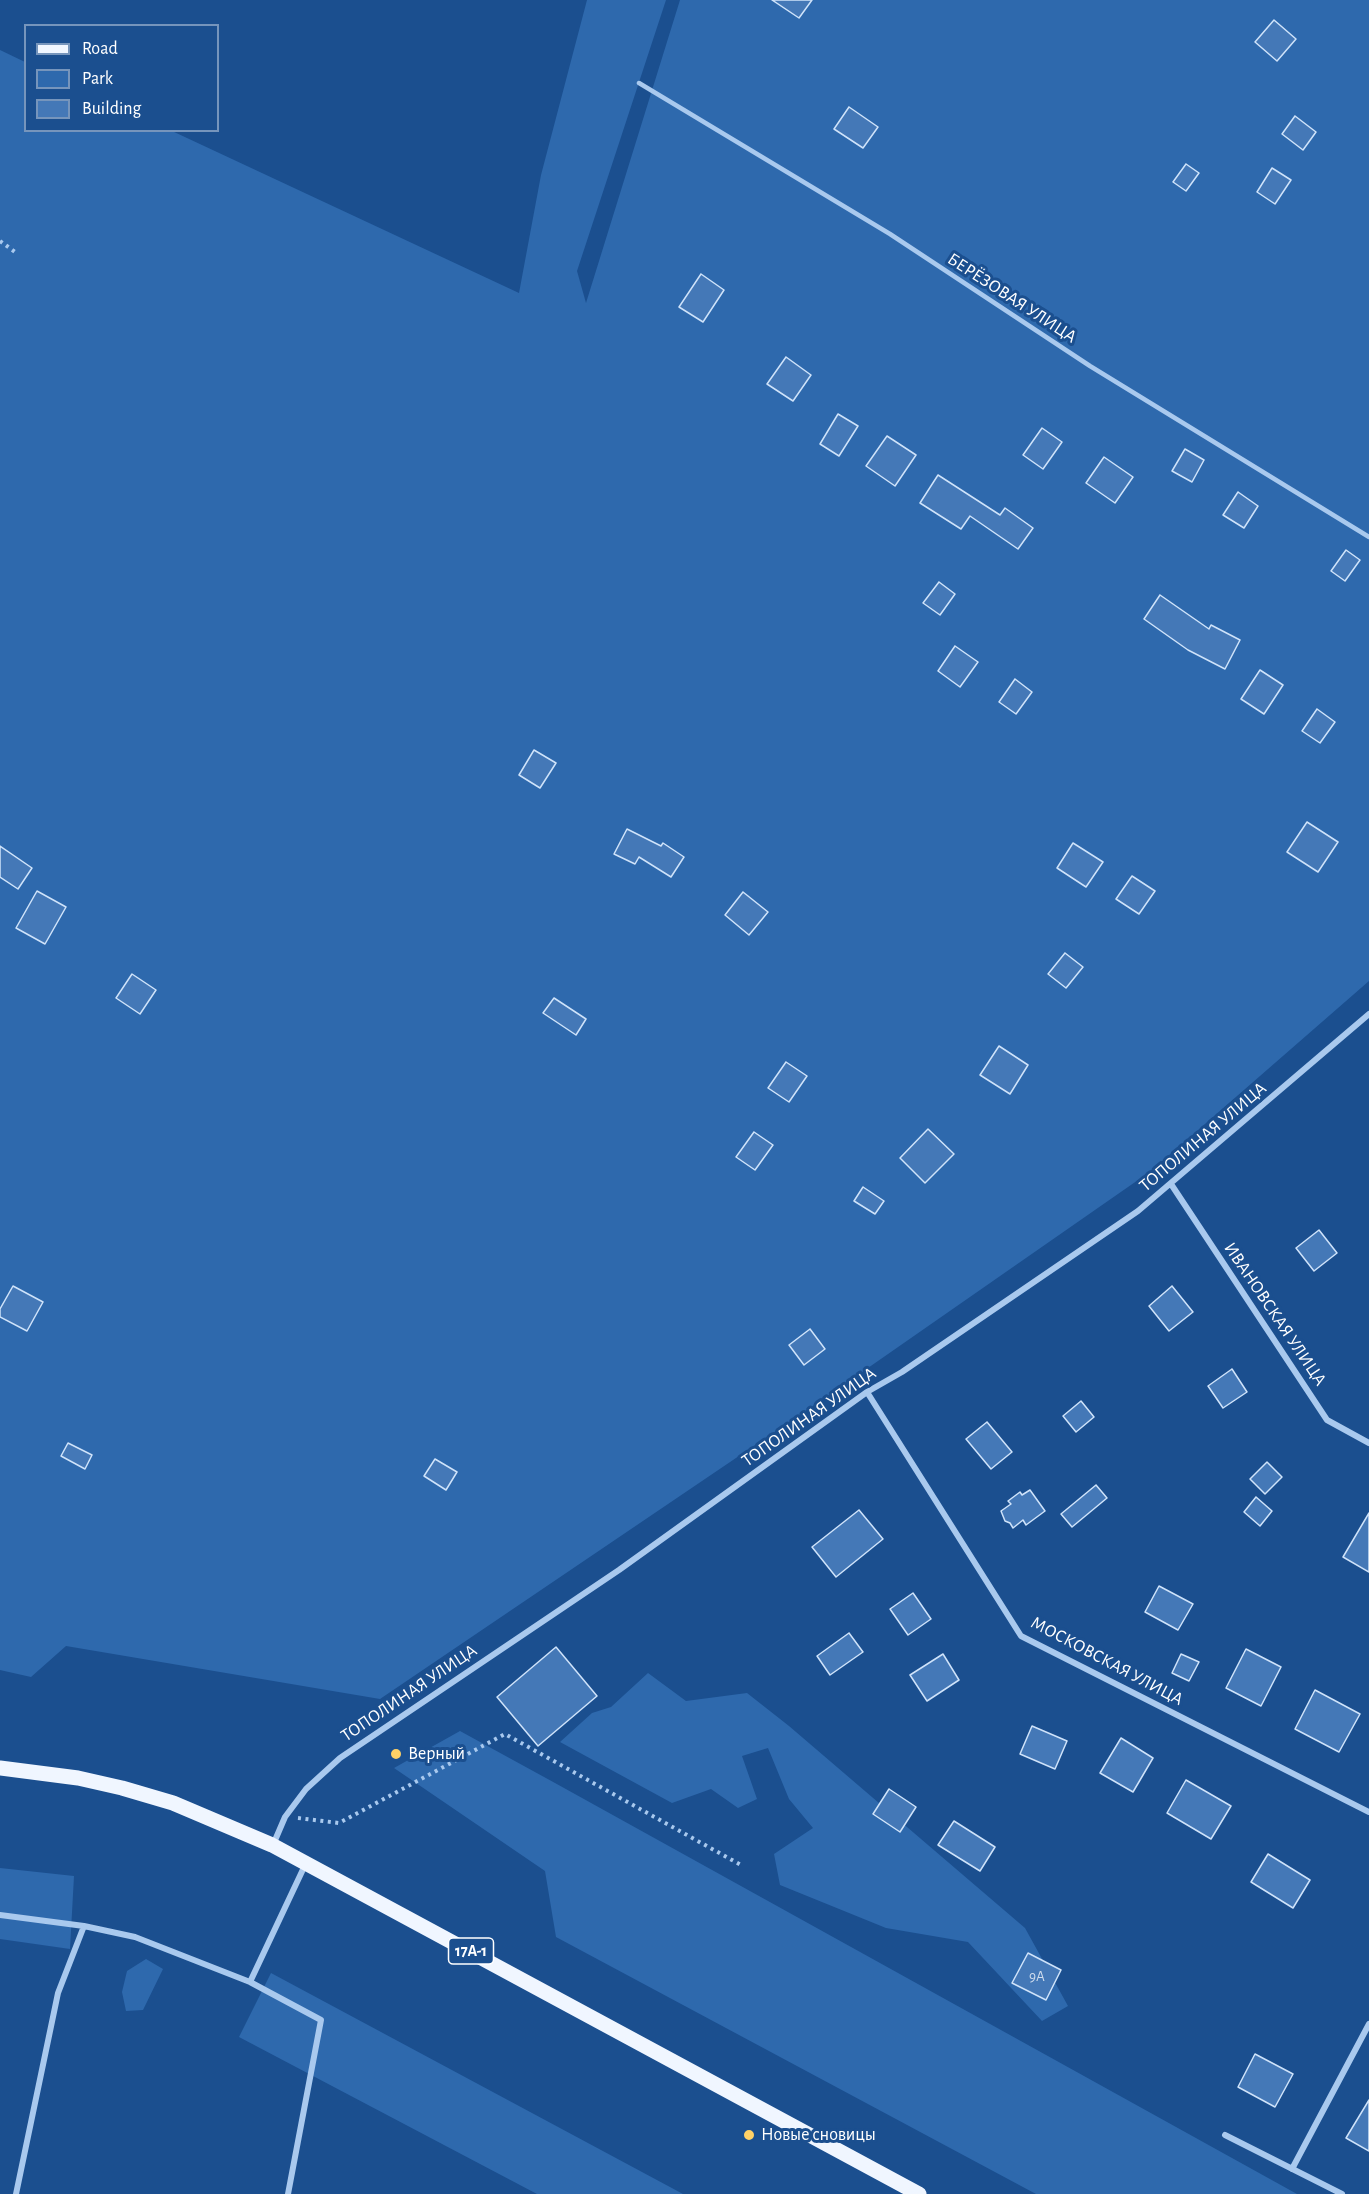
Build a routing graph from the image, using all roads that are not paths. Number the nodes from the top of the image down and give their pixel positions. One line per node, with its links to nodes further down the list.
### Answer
1 (639, 83): 2 (lane, БЕРЁЗОВАЯ УЛИЦА)
2 (1369, 537)
3 (1369, 1014): 4 (street, ТОПОЛИНАЯ УЛИЦА)
4 (1171, 1184): 5 (street, ТОПОЛИНАЯ УЛИЦА); 6 (street, ИВАНОВСКАЯ УЛИЦА)
5 (867, 1392): 8 (street, МОСКОВСКАЯ УЛИЦА); 9 (street, ТОПОЛИНАЯ УЛИЦА)
6 (1369, 1443)
7 (0, 1768): 9 (main road, 17А-1)
8 (1369, 1812)
9 (272, 1845): 10 (main road, 17А-1)
10 (306, 1862): 13 (street); 19 (main road, 17А-1)
11 (0, 1916): 12 (street)
12 (84, 1926): 13 (street); 17 (street)
13 (250, 1982): 18 (street)
14 (1369, 2024): 16 (street)
15 (1225, 2135): 16 (street)
16 (1292, 2169): 20 (street)
17 (16, 2194)
18 (288, 2194)
19 (919, 2194)
20 (1342, 2194)

